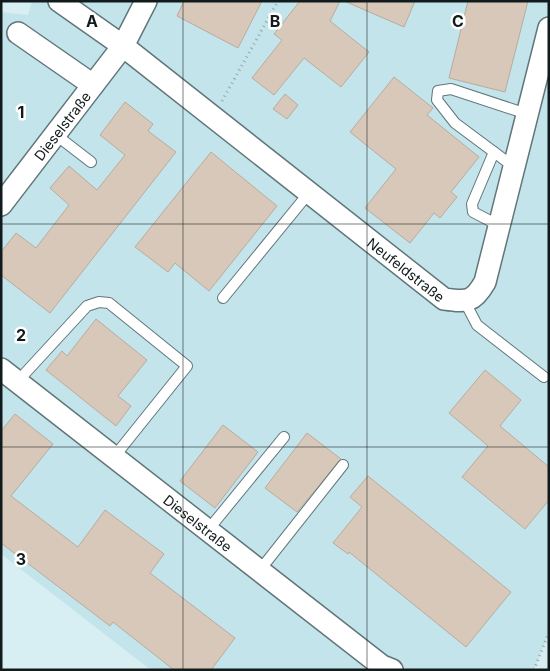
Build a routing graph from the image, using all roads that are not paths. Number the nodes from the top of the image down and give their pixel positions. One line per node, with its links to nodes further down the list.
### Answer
1 (59, 1): 5 (street)
2 (146, 1): 5 (street, Dieselstraße)
3 (549, 28): 7 (street)
4 (18, 33): 6 (street)
5 (123, 46): 6 (street, Dieselstraße); 12 (street, Neufeldstraße)
6 (94, 85): 8 (street, Dieselstraße)
7 (526, 114): 9 (lane); 11 (street)
8 (56, 135): 10 (lane); 13 (street, Dieselstraße)
9 (494, 152): 11 (lane); 14 (lane)
10 (91, 162)
11 (514, 167): 14 (street)
12 (308, 194): 15 (lane); 16 (street, Neufeldstraße)
13 (1, 205)
14 (500, 226): 16 (street)
15 (223, 298)
16 (466, 302): 18 (lane)
17 (6, 375): 20 (street, Dieselstraße); 20 (lane)
18 (544, 377)
19 (284, 438): 22 (lane)
20 (114, 457): 22 (street, Dieselstraße)
21 (343, 465): 23 (lane)
22 (208, 530): 23 (street, Dieselstraße)
23 (260, 570): 24 (street, Dieselstraße)
24 (392, 670)

